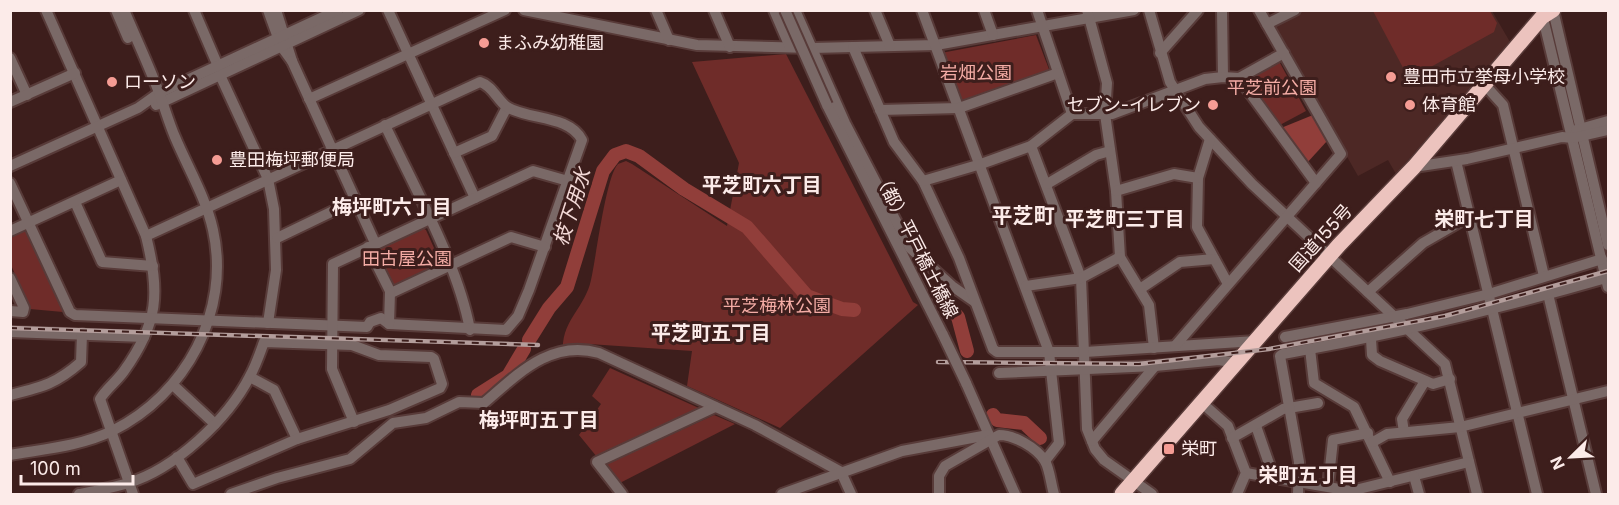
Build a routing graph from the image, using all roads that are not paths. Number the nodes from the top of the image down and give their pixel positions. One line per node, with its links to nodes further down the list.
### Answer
1 (46, 10): 46 (street)
2 (116, 10): 53 (street)
3 (124, 10): 53 (street)
4 (194, 10): 45 (street)
5 (267, 10): 33 (street)
6 (276, 10): 33 (street)
7 (338, 10): 33 (street)
8 (359, 10): 33 (street)
9 (388, 10): 41 (street)
10 (505, 10): 28 (street)
11 (524, 10): 34 (street)
12 (656, 10): 34 (street)
13 (714, 10): 37 (street)
14 (774, 10): 38 (street)
15 (785, 10): 165 (street, （都）平戸橋土橋線, bridge)
16 (795, 10): 40 (street)
17 (875, 10): 36 (street)
18 (922, 10): 35 (street)
19 (984, 10): 32 (street)
20 (1037, 10): 31 (street)
21 (1134, 10): 29 (street)
22 (1149, 10): 42 (street)
23 (1198, 10): 42 (street)
24 (1222, 10): 48 (street)
25 (1259, 10): 30 (street)
26 (1295, 10): 30 (street)
27 (1547, 12): 50 (highway, 国道155号); 66 (street)
28 (483, 14): 41 (street)
29 (1088, 14): 31 (street); 61 (street)
30 (1267, 24): 43 (street)
31 (1042, 27): 32 (street); 47 (street)
32 (993, 35): 35 (street)
33 (283, 40): 45 (street); 54 (street)
34 (669, 40): 37 (street)
35 (936, 45): 36 (street); 58 (street)
36 (890, 46): 39 (street)
37 (730, 47): 38 (street)
38 (790, 47): 40 (street)
39 (854, 47): 40 (street); 59 (street)
40 (812, 48): 117 (street)
41 (409, 52): 54 (street); 56 (street)
42 (1160, 53): 51 (street)
43 (1284, 53): 49 (street); 83 (street)
44 (10, 58): 52 (street)
45 (219, 71): 53 (street); 78 (street)
46 (75, 73): 52 (street); 64 (street)
47 (1058, 73): 58 (street); 60 (street)
48 (1223, 76): 49 (street); 51 (street)
49 (1239, 78): 83 (street)
50 (1484, 84): 69 (street); 76 (highway, 国道155号)
51 (1175, 91): 61 (street); 67 (street)
52 (27, 94): 55 (street)
53 (157, 99): 64 (street); 89 (street)
54 (309, 99): 70 (street)
55 (10, 102)
56 (431, 103): 57 (street); 63 (street); 72 (street)
57 (507, 107): 72 (street); 80 (street)
58 (959, 108): 59 (street); 74 (street)
59 (880, 110): 81 (street)
60 (1072, 114): 61 (street); 68 (street)
61 (1105, 114): 71 (street)
62 (1608, 121): 66 (street)
63 (385, 125): 70 (street); 92 (street)
64 (97, 126): 75 (street); 79 (street)
65 (1608, 130): 66 (street)
66 (1574, 134): 69 (street); 98 (street); 103 (street)
67 (1210, 139): 77 (street); 91 (street)
68 (1031, 146): 74 (street); 84 (street)
69 (1512, 148): 73 (street); 106 (street)
70 (333, 150): 78 (street); 87 (street)
71 (1110, 151): 84 (street); 85 (street)
72 (454, 153): 86 (street)
73 (1456, 161): 76 (street); 90 (street)
74 (981, 164): 81 (street); 111 (street)
75 (10, 166)
76 (1414, 167): 100 (highway, 国道155号)
77 (1198, 178): 85 (street); 102 (street)
78 (268, 179): 89 (street); 96 (street)
79 (121, 180): 88 (street); 95 (street)
80 (568, 181): 86 (street); 99 (street)
81 (924, 181): 117 (street)
82 (10, 183): 93 (street)
83 (1316, 183): 91 (street)
84 (1047, 184): 108 (street)
85 (1116, 191): 101 (street)
86 (476, 198): 92 (street)
87 (356, 200): 96 (street); 97 (street)
88 (75, 202): 93 (street); 105 (street)
89 (207, 208): 95 (street); 122 (street)
90 (1470, 216): 114 (street); 115 (street)
91 (1287, 217): 100 (street); 110 (street)
92 (429, 219): 97 (street); 104 (street)
93 (29, 222): 94 (street); 121 (street)
94 (10, 231)
95 (146, 236): 105 (street)
96 (277, 238): 123 (street)
97 (372, 245): 113 (street); 125 (street)
98 (1608, 245)
99 (545, 247): 104 (street); 126 (street)
100 (1330, 256): 114 (street); 133 (highway, 国道155号)
101 (1120, 257): 108 (street); 112 (street)
102 (1214, 259): 110 (street); 112 (street)
103 (1602, 259): 106 (street); 109 (street)
104 (450, 265): 113 (street); 126 (street)
105 (153, 266): 121 (street)
106 (1544, 276): 115 (street)
107 (10, 278): 119 (street)
108 (1081, 278): 111 (street); 139 (street)
109 (1607, 283): 116 (street)
110 (1228, 284): 135 (street)
111 (1026, 286): 138 (street)
112 (1140, 289): 136 (street)
113 (390, 292): 124 (street)
114 (1368, 292): 120 (street)
115 (1490, 294): 118 (street); 120 (street)
116 (1548, 294): 118 (street); 151 (street)
117 (975, 302): 138 (street)
118 (1493, 310): 127 (street); 157 (street)
119 (10, 311)
120 (1392, 315): 127 (street); 131 (street)
121 (153, 317): 122 (street); 130 (street)
122 (209, 320): 123 (street); 148 (street)
123 (268, 323): 125 (street)
124 (389, 324): 125 (street); 126 (street)
125 (331, 326): 134 (street)
126 (470, 330)
127 (1411, 330): 132 (street); 146 (street)
128 (10, 332): 129 (street)
129 (82, 334): 130 (street); 150 (street)
130 (144, 337): 163 (street)
131 (1285, 337)
132 (1371, 339): 137 (street); 147 (street)
133 (1256, 341): 135 (street); 140 (highway, 国道155号)
134 (333, 344): 145 (street); 155 (street); 158 (street)
135 (1175, 346): 136 (street)
136 (1154, 348): 139 (street)
137 (1310, 349): 156 (street); 167 (street)
138 (1049, 352): 139 (street); 143 (street)
139 (1085, 352): 142 (street)
140 (1236, 363): 141 (street); 152 (highway, 国道155号)
141 (1155, 366): 142 (street); 169 (street)
142 (1086, 369): 143 (street); 169 (street)
143 (1052, 372): 144 (street); 172 (street)
144 (999, 373)
145 (250, 377): 160 (street); 168 (street)
146 (1450, 379): 147 (street); 162 (street)
147 (1425, 381): 164 (street)
148 (172, 385): 160 (street); 163 (street)
149 (1608, 391): 151 (street)
150 (10, 395)
151 (1573, 399): 157 (street); 202 (street)
152 (1202, 403): 166 (street); 178 (highway, 国道155号)
153 (1318, 404): 156 (street)
154 (715, 407): 159 (street); 174 (street); 189 (street)
155 (389, 410): 158 (street); 159 (street)
156 (1289, 410): 161 (street); 179 (street)
157 (1518, 413): 162 (street); 201 (street)
158 (354, 422): 168 (street)
159 (393, 423): 183 (street)
160 (215, 424): 171 (street)
161 (1256, 426): 166 (street); 177 (street)
162 (1460, 428): 164 (street); 173 (street)
163 (111, 431): 170 (street); 181 (street)
164 (1404, 432): 167 (street)
165 (989, 437): 172 (street); 174 (street); 192 (street); 193 (street, （都）平戸橋土橋線)
166 (1232, 438): 175 (street)
167 (1371, 438): 180 (street); 182 (street)
168 (297, 439): 171 (street)
169 (1092, 441): 178 (street)
170 (10, 455)
171 (177, 457): 181 (street)
172 (1045, 461): 194 (street)
173 (1468, 462): 176 (street); 200 (street)
174 (841, 472): 184 (street); 191 (street)
175 (1246, 473): 177 (street); 197 (street)
176 (1414, 476): 180 (street); 199 (street)
177 (1274, 478): 179 (street)
178 (1133, 481): 195 (highway, 国道155号); 196 (street)
179 (1298, 482): 182 (street); 198 (street)
180 (1390, 482): 185 (street)
181 (130, 483): 186 (street); 187 (street)
182 (1328, 486): 185 (street)
183 (261, 490): 188 (street)
184 (800, 491): 190 (street)
185 (1351, 493)
186 (79, 495)
187 (134, 495)
188 (231, 495)
189 (622, 495)
190 (782, 495)
191 (851, 495)
192 (939, 495)
193 (1015, 495)
194 (1054, 495)
195 (1122, 495)
196 (1152, 495)
197 (1237, 495)
198 (1298, 495)
199 (1419, 495)
200 (1477, 495)
201 (1537, 495)
202 (1596, 495)

